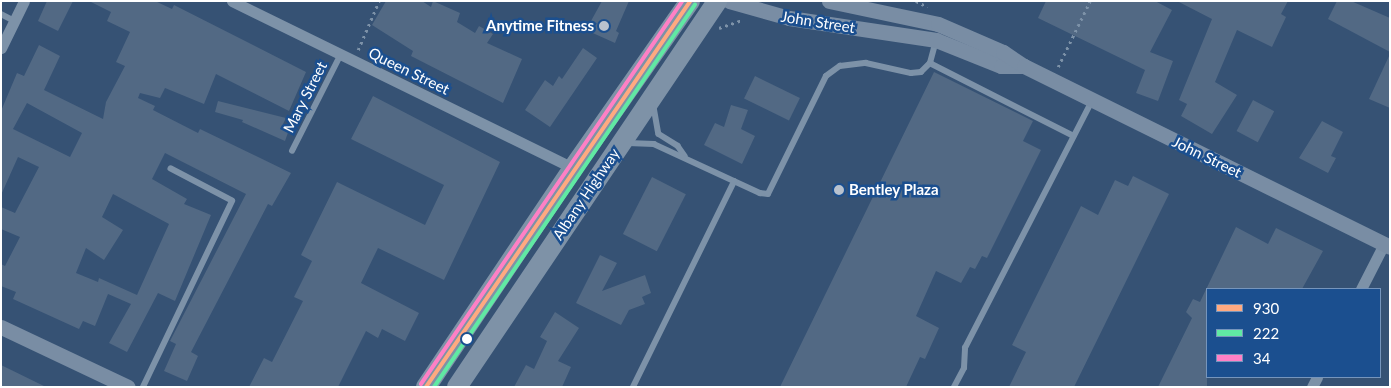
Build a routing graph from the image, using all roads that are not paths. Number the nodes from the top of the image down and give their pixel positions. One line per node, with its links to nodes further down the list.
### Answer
1 (24, 1): 8 (street)
2 (232, 1): 12 (street, Queen Street)
3 (690, 1): 21 (highway, Albany Highway)
4 (718, 1): 15 (highway, Albany Highway)
5 (729, 1): 10 (main road, John Street)
6 (829, 1): 9 (main road, John Street)
7 (1, 14): 8 (lane)
8 (15, 21): 11 (street)
9 (938, 24): 10 (lane); 14 (main road, John Street)
10 (936, 40): 13 (lane); 14 (main road, John Street)
11 (1, 48)
12 (341, 54): 19 (lane, Mary Street); 21 (street, Queen Street)
13 (930, 63): 17 (lane); 23 (lane)
14 (1024, 66): 16 (main road, John Street)
15 (655, 92): 18 (highway, Albany Highway); 20 (lane)
16 (1092, 101): 17 (lane); 24 (main road, John Street)
17 (1074, 136): 32 (lane)
18 (619, 144): 20 (lane); 30 (highway, Albany Highway)
19 (292, 151)
20 (685, 156): 23 (lane)
21 (573, 168): 29 (highway, Albany Highway)
22 (171, 169): 28 (lane)
23 (734, 182): 31 (lane)
24 (1387, 245): 25 (street)
25 (1362, 288)
26 (1, 327): 27 (main road)
27 (128, 387)
28 (143, 387)
29 (426, 387)
30 (457, 387)
31 (633, 387)
32 (954, 387)

